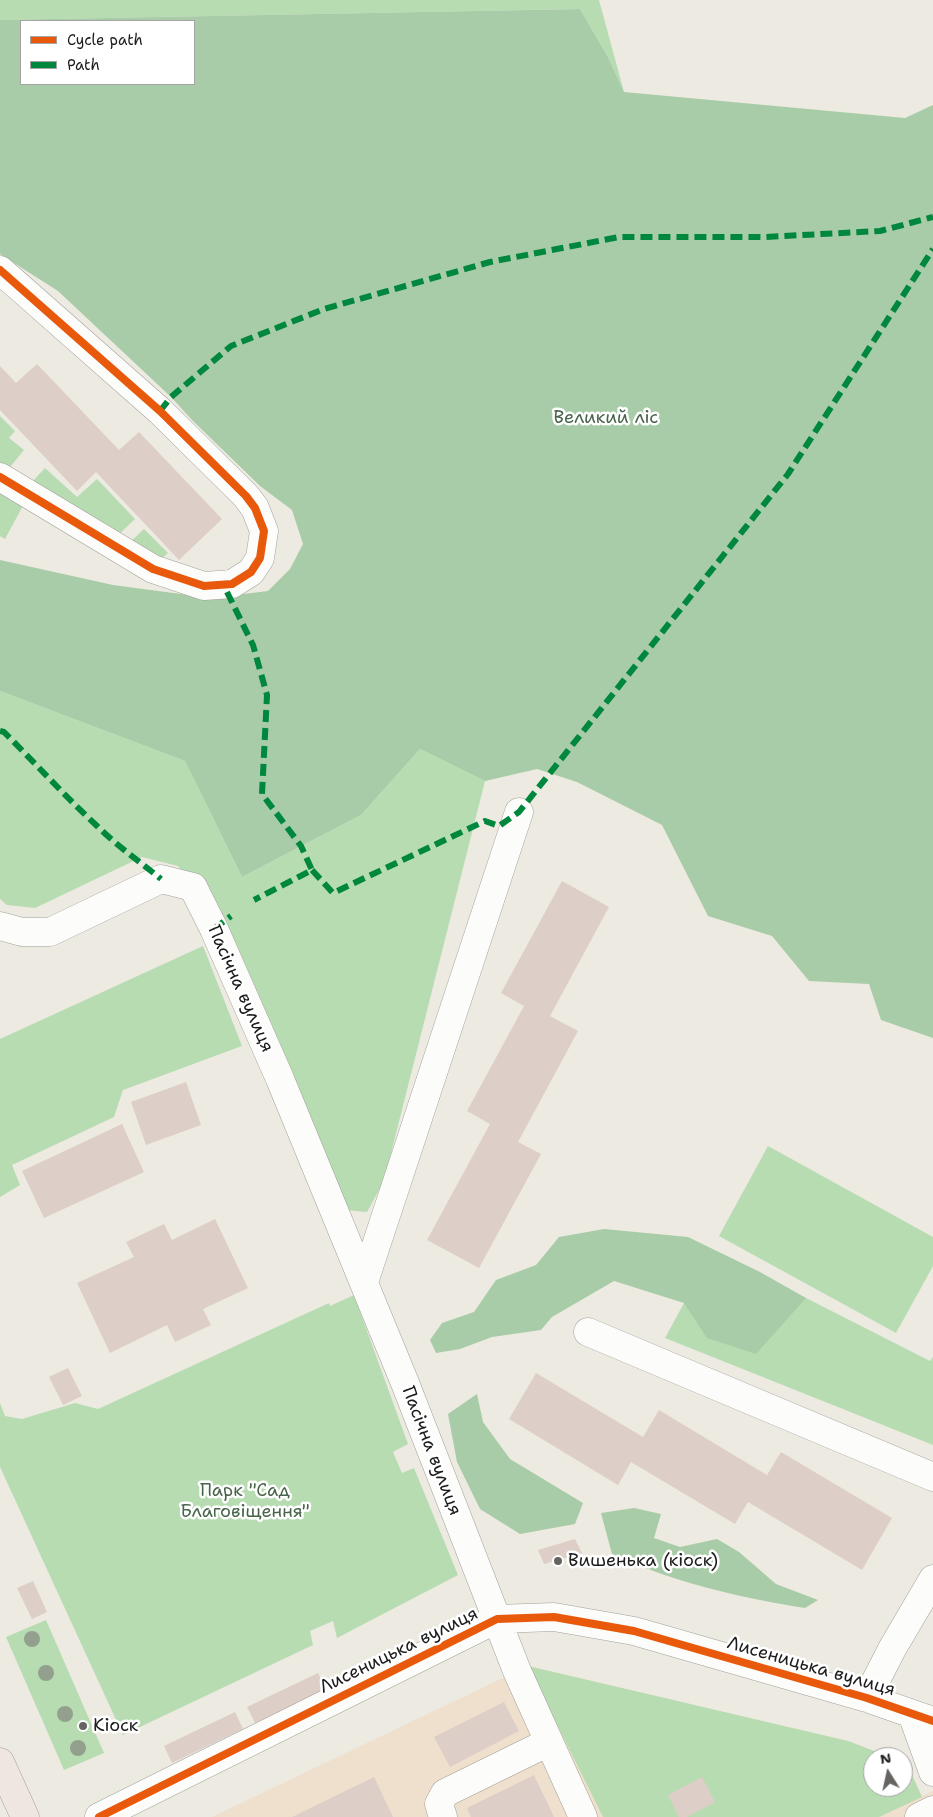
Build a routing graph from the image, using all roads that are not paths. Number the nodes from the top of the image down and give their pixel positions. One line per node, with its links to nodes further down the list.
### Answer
1 (0, 270): 2 (street)
2 (0, 477)
3 (519, 812): 5 (street)
4 (0, 926): 5 (street, Пасічна вулиця)
5 (364, 1282): 9 (street, Пасічна вулиця)
6 (588, 1332): 7 (street)
7 (933, 1477)
8 (933, 1579): 10 (street, Лисеницька вулиця)
9 (497, 1619): 10 (street, Лисеницька вулиця); 12 (street, Пасічна вулиця); 17 (street, Лисеницька вулиця)
10 (867, 1698): 11 (street, Лисеницька вулиця)
11 (923, 1717): 14 (street)
12 (549, 1742): 18 (street); 19 (street, Пасічна вулиця)
13 (0, 1762): 16 (main road)
14 (933, 1772)
15 (933, 1810): 20 (street)
16 (25, 1817)
17 (99, 1817)
18 (444, 1817)
19 (583, 1817)
20 (919, 1817)

